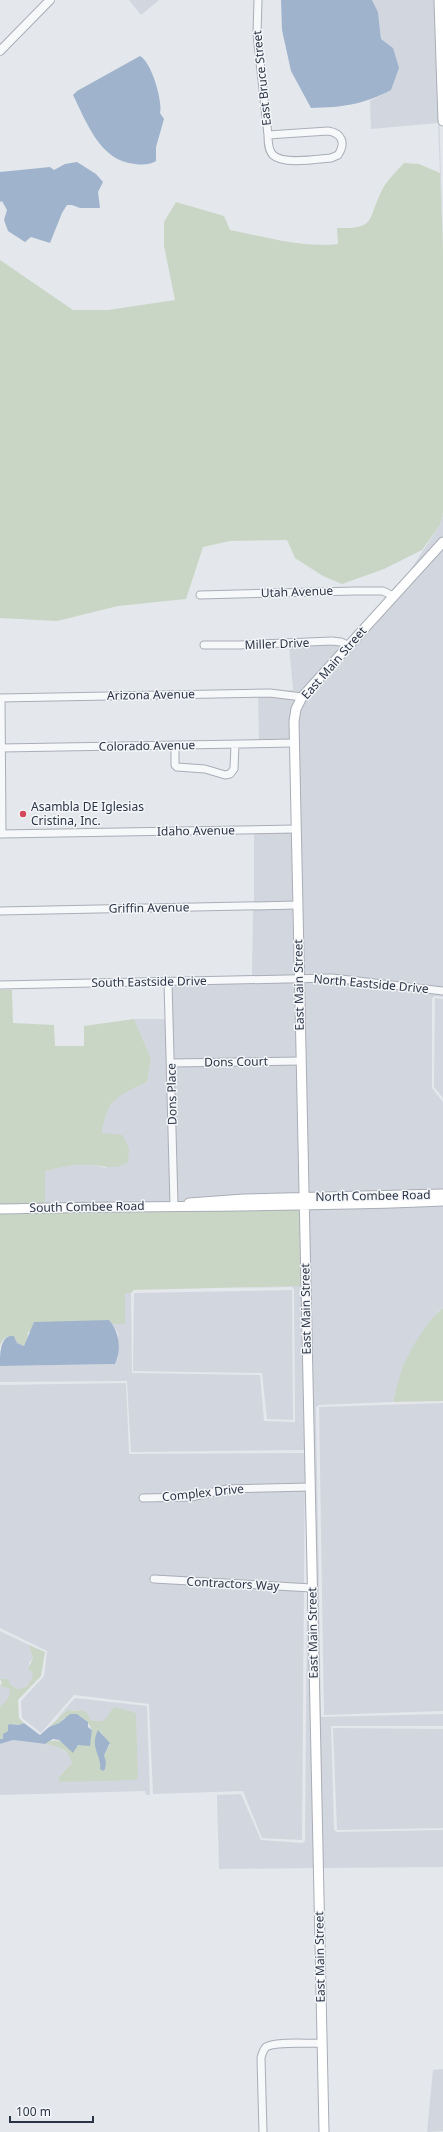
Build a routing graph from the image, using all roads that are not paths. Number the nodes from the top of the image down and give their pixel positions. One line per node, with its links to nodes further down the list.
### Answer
1 (50, 0): 5 (street)
2 (258, 0): 7 (street, East Bruce Street)
3 (439, 0): 4 (main road)
4 (442, 33): 6 (main road)
5 (0, 51)
6 (443, 121)
7 (268, 135): 7 (street, East Bruce Street)
8 (443, 542): 10 (main road, East Main Street)
9 (200, 595): 10 (street, Utah Avenue)
10 (393, 596): 12 (main road, East Main Street)
11 (204, 645): 12 (street, Miller Drive)
12 (349, 646): 13 (main road, East Main Street)
13 (302, 697): 14 (street, Arizona Avenue); 15 (main road, East Main Street)
14 (0, 698): 18 (street)
15 (293, 743): 16 (street, Colorado Avenue); 19 (main road, East Main Street)
16 (235, 745): 17 (street, Colorado Avenue); 17 (street)
17 (175, 746): 18 (street, Colorado Avenue)
18 (2, 748): 20 (street)
19 (296, 829): 20 (street, Idaho Avenue); 21 (main road, East Main Street)
20 (1, 834)
21 (298, 905): 22 (street, Griffin Avenue); 23 (main road, East Main Street)
22 (0, 911)
23 (299, 978): 24 (street, South Eastside Drive); 26 (street, North Eastside Drive); 27 (main road, East Main Street)
24 (168, 982): 25 (street, South Eastside Drive); 28 (street, Dons Place)
25 (0, 985)
26 (443, 991)
27 (301, 1061): 28 (street, Dons Court); 31 (main road, East Main Street)
28 (171, 1063): 32 (street, Dons Place)
29 (443, 1194): 31 (main road, North Combee Road)
30 (443, 1201): 31 (main road, North Combee Road)
31 (304, 1202): 32 (main road, South Combee Road); 34 (main road, East Main Street)
32 (174, 1205): 33 (main road, South Combee Road)
33 (0, 1209)
34 (310, 1486): 35 (street, Complex Drive); 37 (main road, East Main Street)
35 (143, 1498)
36 (154, 1579): 37 (street, Contractors Way)
37 (312, 1588): 38 (main road, East Main Street)
38 (322, 2043): 39 (street); 40 (main road, East Main Street)
39 (263, 2132)
40 (324, 2132)

